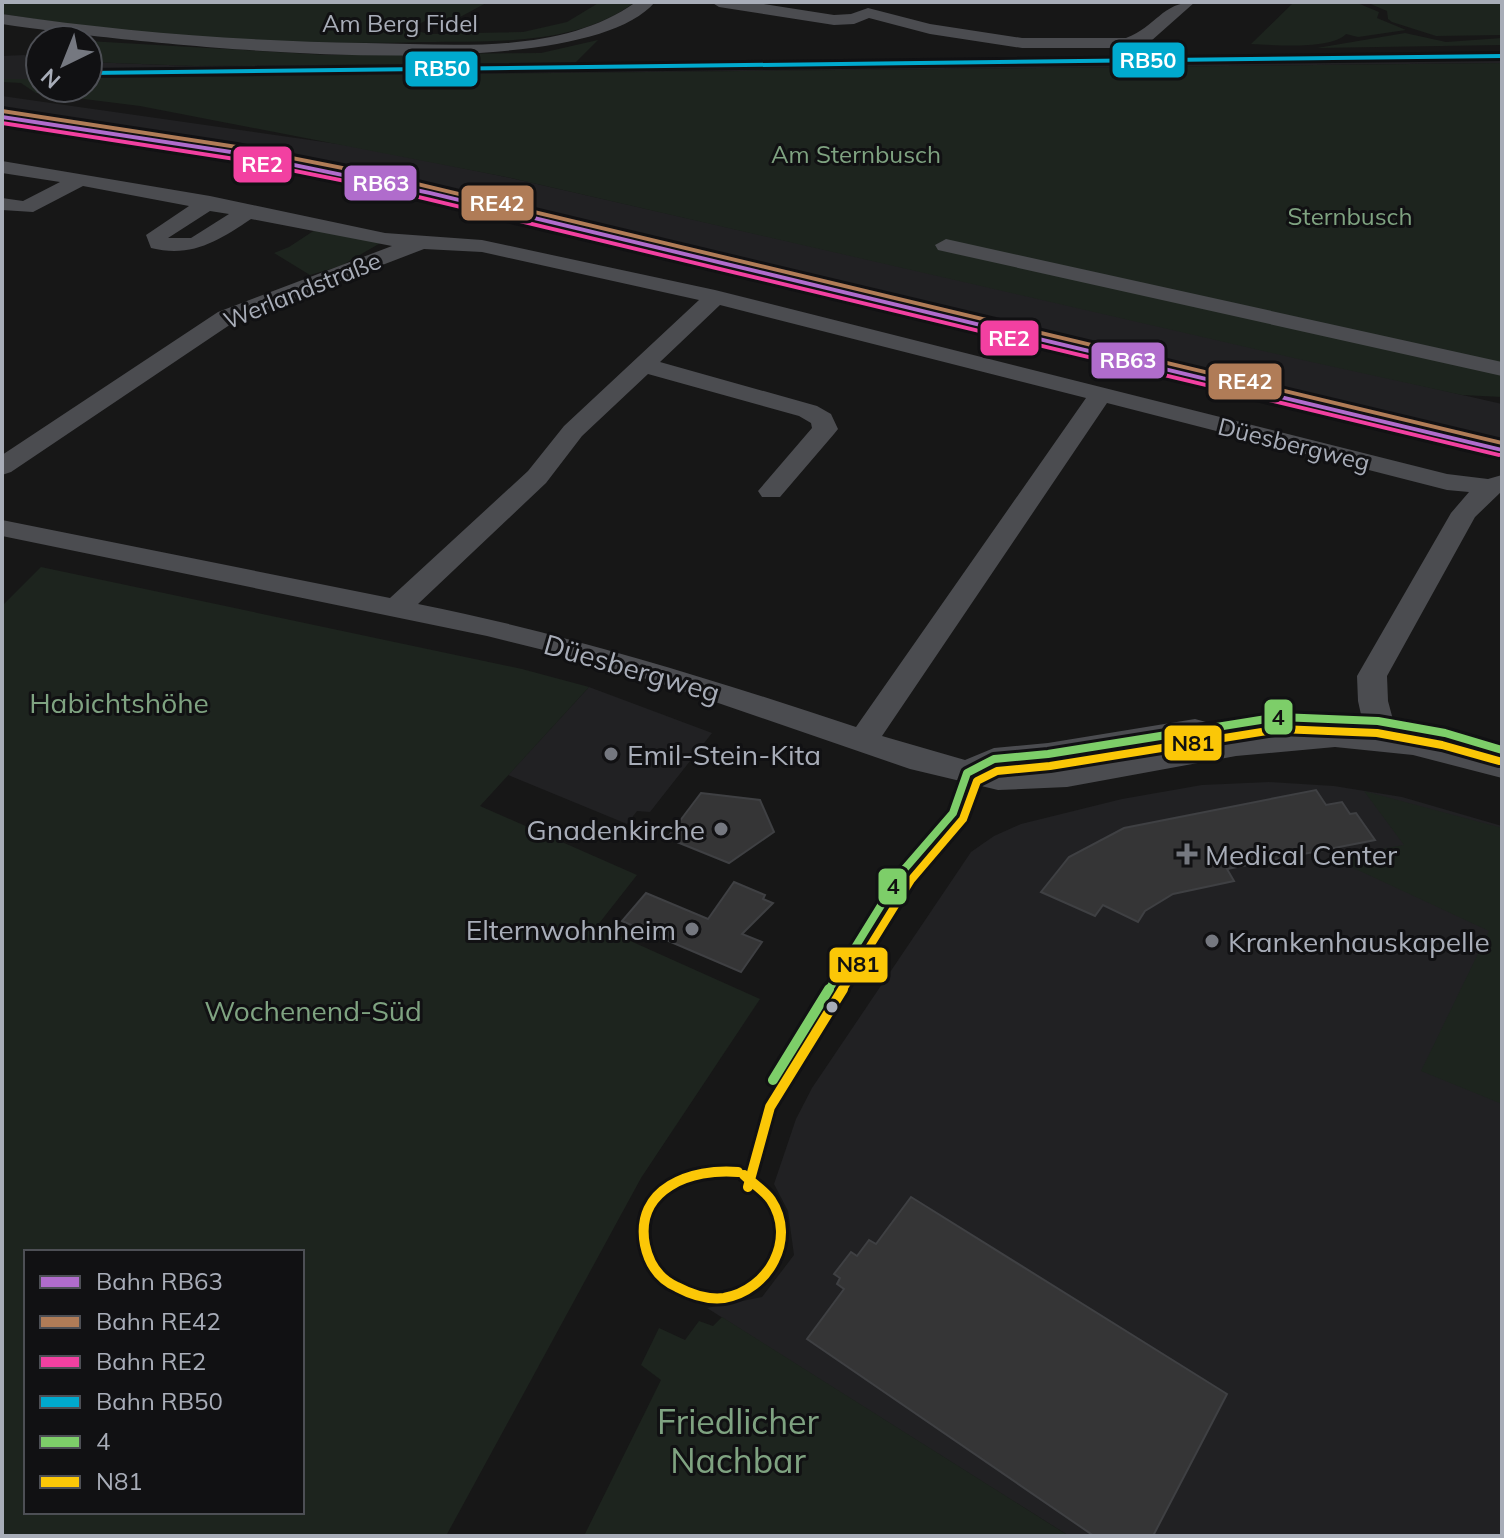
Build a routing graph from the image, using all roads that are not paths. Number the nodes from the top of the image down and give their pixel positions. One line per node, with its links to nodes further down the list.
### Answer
1 (647, 2): 5 (street, Am Berg Fidel)
2 (719, 2): 4 (street)
3 (1187, 2): 4 (street)
4 (871, 7)
5 (2, 19)
6 (2, 167): 7 (street, Werlandstraße)
7 (38, 172): 8 (street, Werlandstraße); 9 (street)
8 (81, 179): 10 (street, Werlandstraße); 12 (street)
9 (2, 193)
10 (210, 202): 13 (street, Werlandstraße); 13 (street)
11 (2, 204): 12 (street)
12 (26, 208): 14 (street)
13 (250, 210): 15 (street, Werlandstraße)
14 (2, 222)
15 (421, 243): 17 (street, Düesbergweg); 21 (street, Werlandstraße)
16 (946, 245): 19 (street)
17 (715, 297): 18 (street); 20 (street, Düesbergweg)
18 (643, 365): 23 (street); 25 (street)
19 (1502, 369)
20 (1100, 396): 22 (street, Düesbergweg); 27 (street)
21 (2, 467)
22 (1495, 485): 26 (street)
23 (771, 491)
24 (2, 528): 25 (street, Düesbergweg)
25 (397, 608): 27 (street, Düesbergweg)
26 (1380, 731): 27 (street, Düesbergweg); 28 (street, Düesbergweg); 29 (street, Düesbergweg)
27 (862, 742)
28 (1502, 750)
29 (1502, 767)

